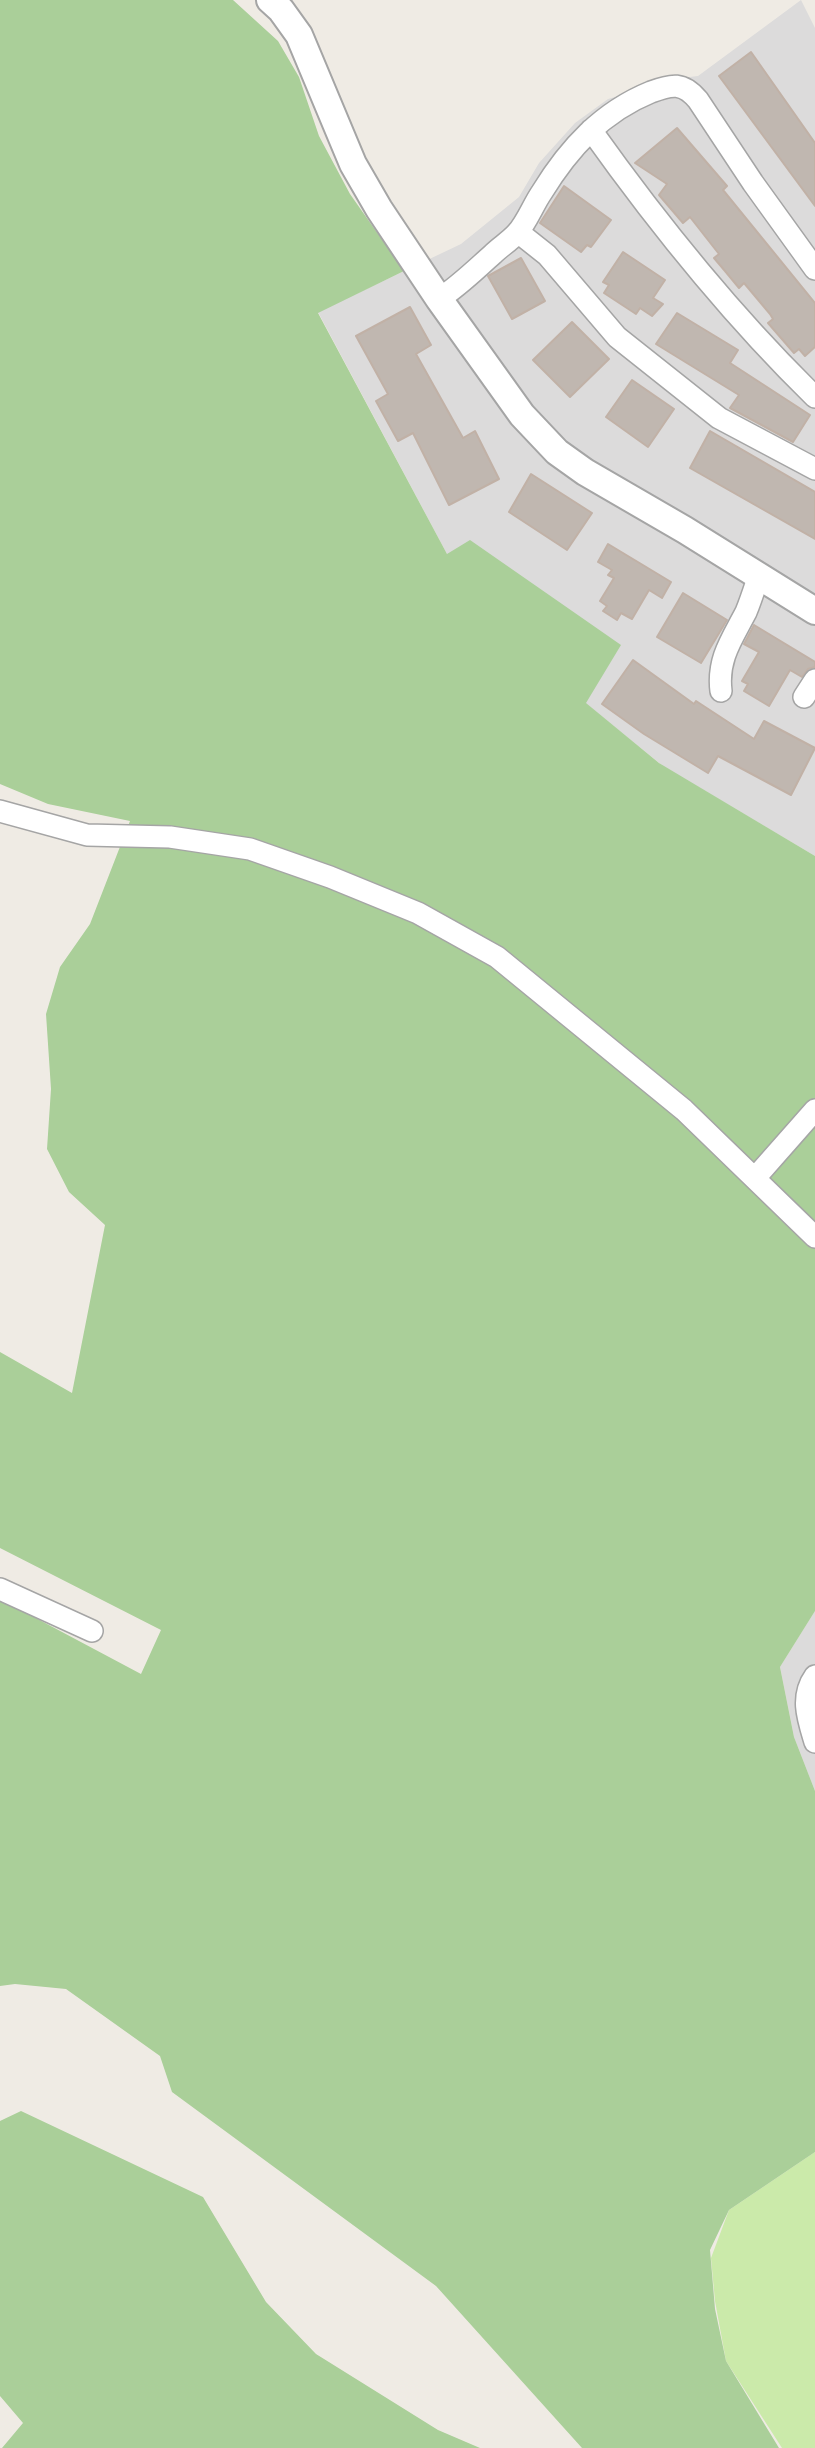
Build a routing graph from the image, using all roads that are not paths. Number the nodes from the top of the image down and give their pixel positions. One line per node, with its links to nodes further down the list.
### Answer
1 (270, 0): 5 (street)
2 (591, 130): 3 (street); 4 (street); 6 (street)
3 (518, 232): 5 (street); 7 (street)
4 (815, 269)
5 (439, 299): 8 (street)
6 (815, 397)
7 (812, 461)
8 (759, 575): 9 (street); 10 (street)
9 (815, 611)
10 (721, 691)
11 (0, 811): 13 (street)
12 (815, 1110): 13 (street)
13 (755, 1178): 14 (street)
14 (815, 1237)
15 (0, 1589): 16 (street)
16 (92, 1631)
17 (815, 1676): 18 (street)
18 (815, 1742)

